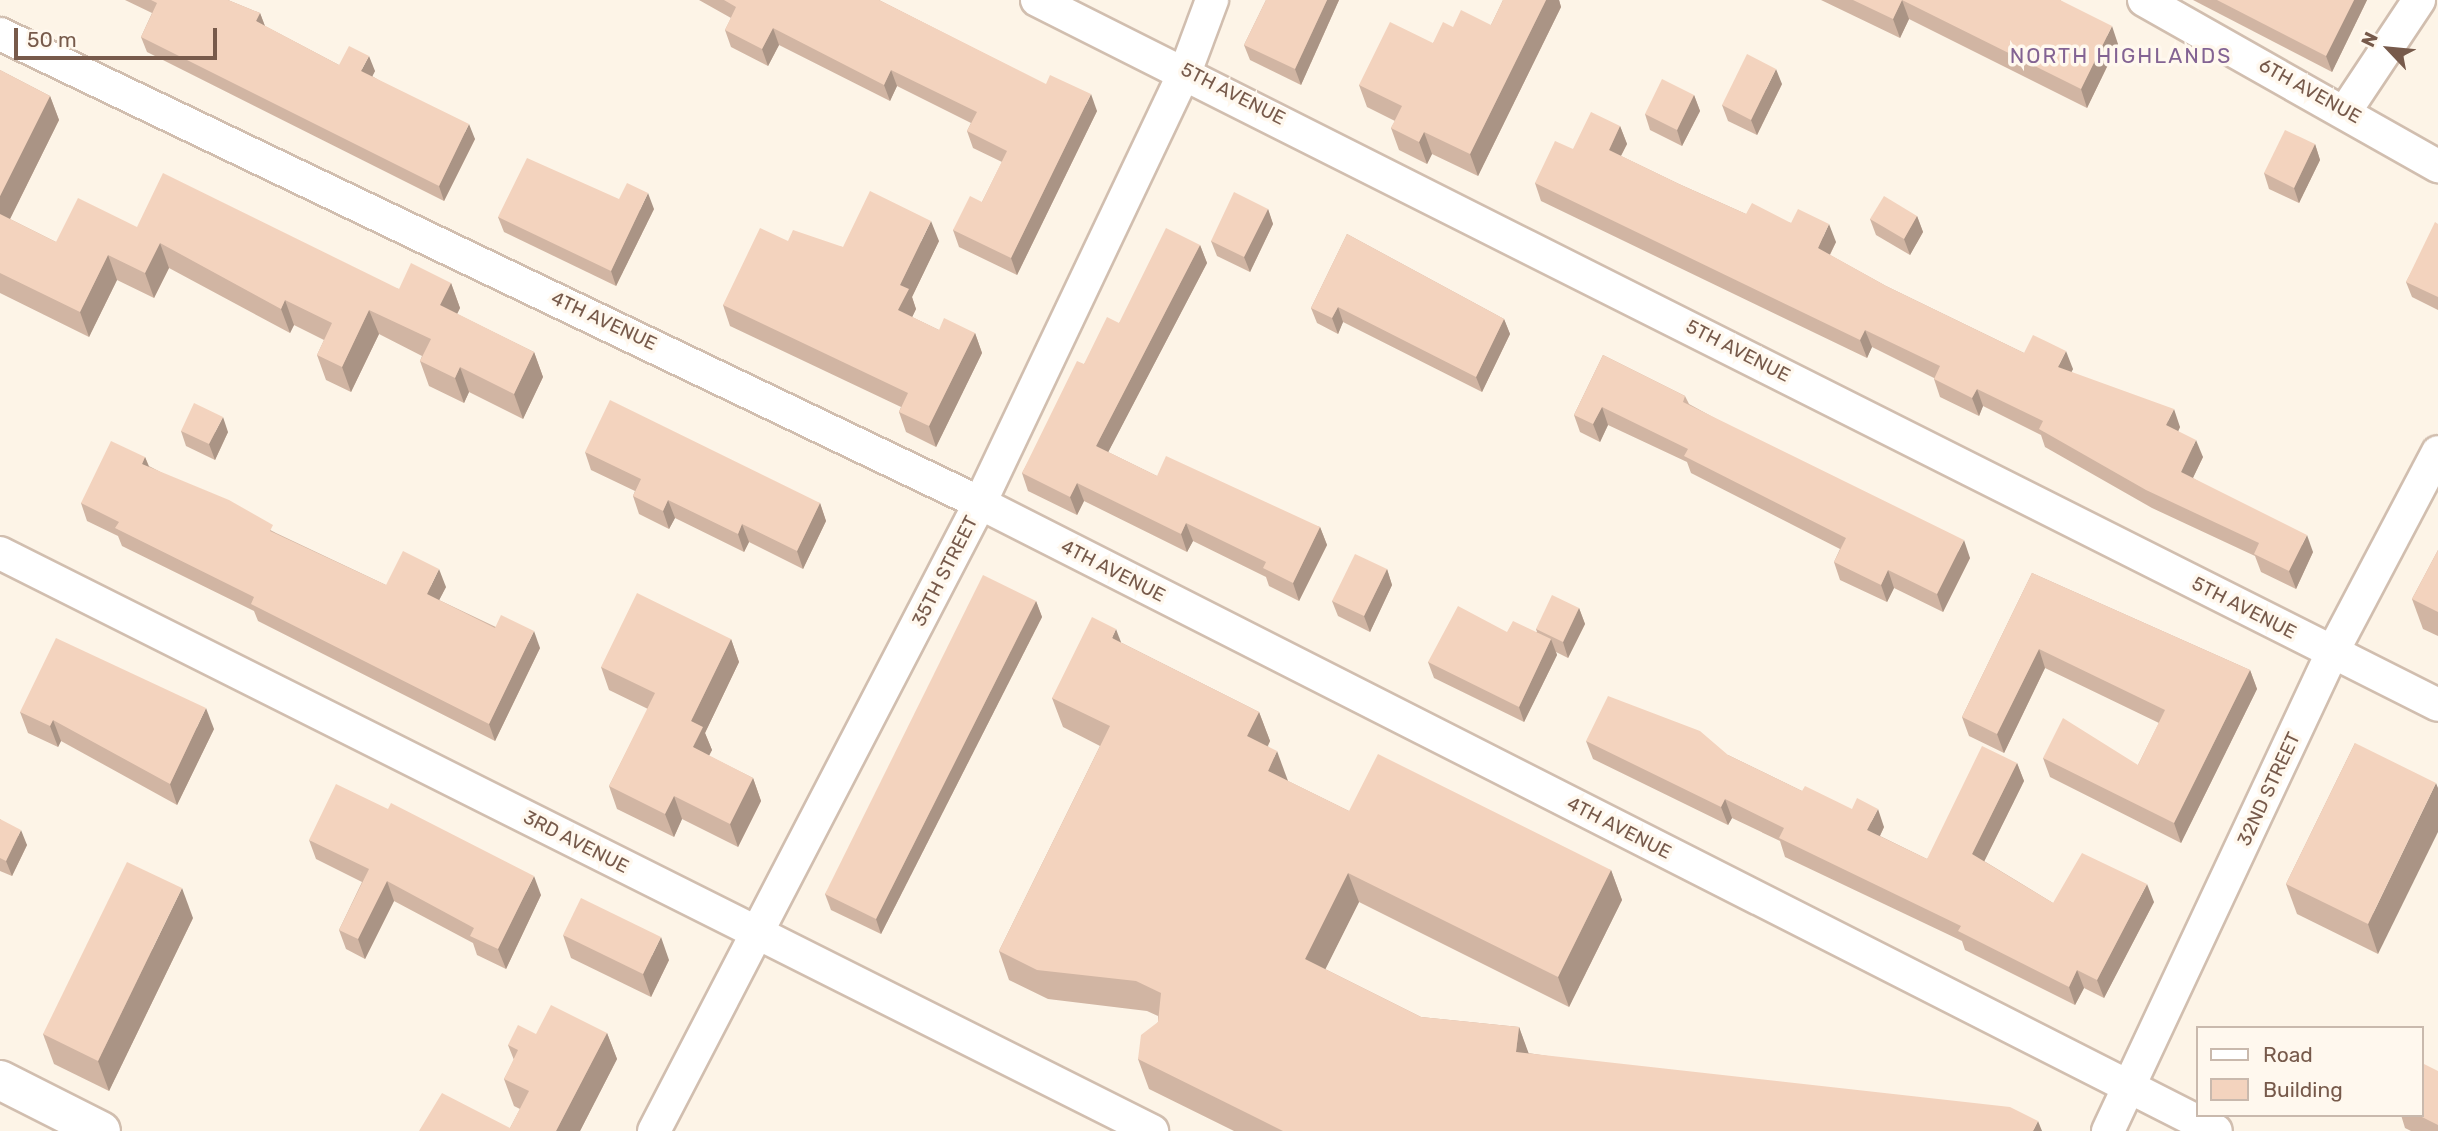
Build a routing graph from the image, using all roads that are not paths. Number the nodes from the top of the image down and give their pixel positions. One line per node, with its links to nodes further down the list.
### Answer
1 (1037, 0): 6 (street, 5TH AVENUE)
2 (1212, 0): 6 (street, 35TH STREET)
3 (2144, 0): 7 (street, 6TH AVENUE)
4 (2419, 0): 7 (street)
5 (0, 34): 10 (street, 4TH AVENUE)
6 (1186, 70): 10 (street, 35TH STREET); 12 (street, 5TH AVENUE)
7 (2346, 110): 8 (street, 6TH AVENUE)
8 (2438, 166)
9 (2438, 452): 12 (street, 32ND STREET)
10 (980, 503): 14 (street, 35TH STREET); 16 (street, 4TH AVENUE)
11 (0, 553): 14 (street, 3RD AVENUE)
12 (2333, 653): 13 (street, 5TH AVENUE); 16 (street, 32ND STREET)
13 (2438, 705)
14 (761, 934): 18 (street, 35TH STREET); 19 (street, 3RD AVENUE)
15 (0, 1080): 17 (main road)
16 (2129, 1088): 20 (street, 32ND STREET); 21 (street, 4TH AVENUE)
17 (101, 1131)
18 (654, 1131)
19 (1152, 1131)
20 (2108, 1131)
21 (2216, 1131)

